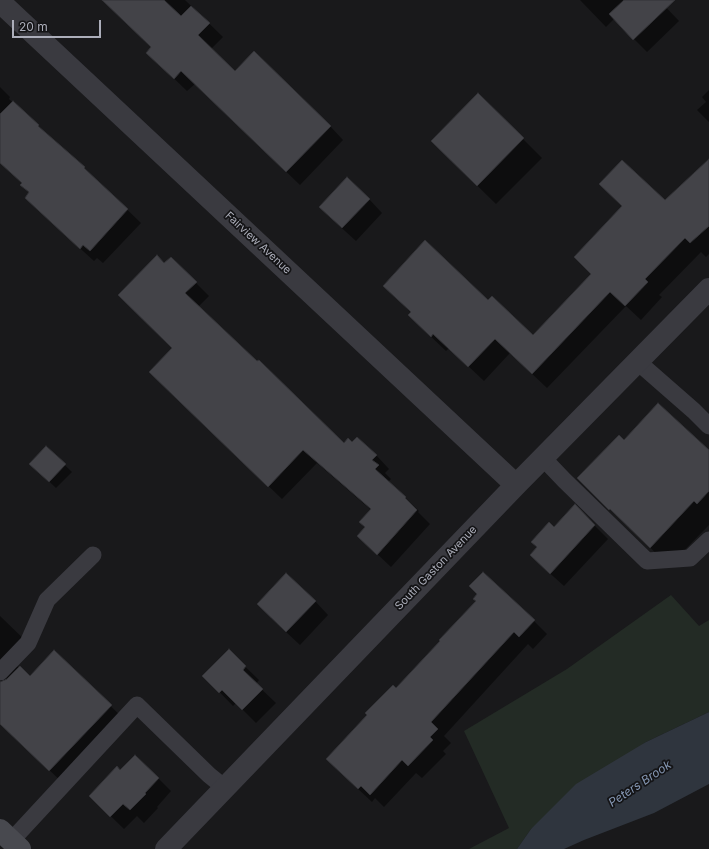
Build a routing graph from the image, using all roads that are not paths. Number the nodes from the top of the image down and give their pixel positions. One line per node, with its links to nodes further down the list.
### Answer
1 (0, 2): 6 (street, Fairview Avenue)
2 (709, 289): 3 (street, South Gaston Avenue)
3 (638, 362): 4 (lane); 5 (street, South Gaston Avenue)
4 (709, 426)
5 (543, 458): 6 (street, South Gaston Avenue); 7 (lane)
6 (516, 485): 10 (street, South Gaston Avenue)
7 (709, 540)
8 (93, 556): 9 (lane)
9 (0, 672)
10 (225, 788): 11 (lane); 12 (street, South Gaston Avenue)
11 (10, 840)
12 (166, 849)

